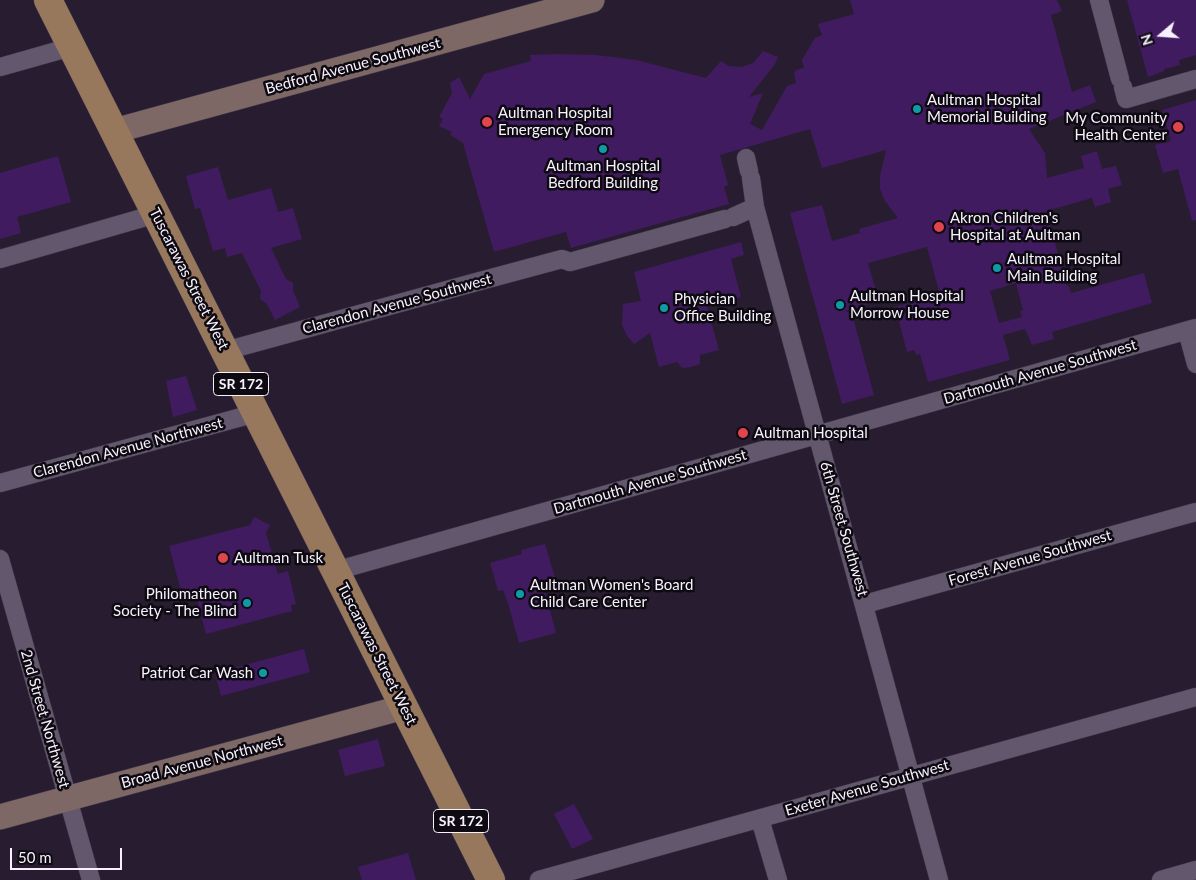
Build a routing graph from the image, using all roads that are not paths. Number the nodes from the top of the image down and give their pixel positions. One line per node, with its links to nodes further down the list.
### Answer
1 (48, 0): 4 (main road, Tuscarawas Street West / SR 172)
2 (592, 0): 7 (street, Bedford Avenue Southwest)
3 (1099, 0): 6 (street)
4 (71, 46): 5 (street); 7 (main road, Tuscarawas Street West / SR 172)
5 (0, 67)
6 (1196, 79)
7 (114, 131): 10 (main road, Tuscarawas Street West / SR 172)
8 (749, 169): 9 (street, 6th Street Southwest)
9 (755, 207): 13 (street, Clarendon Avenue Southwest); 16 (street, 6th Street Southwest)
10 (156, 214): 11 (street); 13 (main road, Tuscarawas Street West / SR 172)
11 (0, 259)
12 (1191, 330): 14 (street); 16 (street, Dartmouth Avenue Southwest)
13 (225, 351): 15 (main road, Tuscarawas Street West / SR 172)
14 (1196, 364)
15 (256, 413): 17 (street, Clarendon Avenue Northwest); 20 (main road, Tuscarawas Street West / SR 172)
16 (817, 435): 20 (street, Dartmouth Avenue Southwest); 21 (street, 6th Street Southwest)
17 (0, 483)
18 (1196, 512): 21 (street, Forest Avenue Southwest)
19 (0, 559): 25 (street, 2nd Street Northwest)
20 (335, 571): 23 (main road, Tuscarawas Street West / SR 172)
21 (865, 604): 24 (street, 6th Street Southwest)
22 (1196, 697): 24 (street, Exeter Avenue Southwest)
23 (404, 707): 25 (street, Broad Avenue Northwest); 30 (main road, Tuscarawas Street West / SR 172)
24 (911, 776): 27 (street, Exeter Avenue Southwest); 33 (street, 6th Street Southwest)
25 (68, 799): 26 (street, Broad Avenue Northwest); 29 (street, 2nd Street Northwest)
26 (0, 818)
27 (760, 818): 31 (street, Exeter Avenue Southwest); 32 (street)
28 (1196, 870): 34 (street)
29 (90, 880)
30 (491, 880)
31 (539, 880)
32 (778, 880)
33 (939, 880)
34 (1161, 880)

